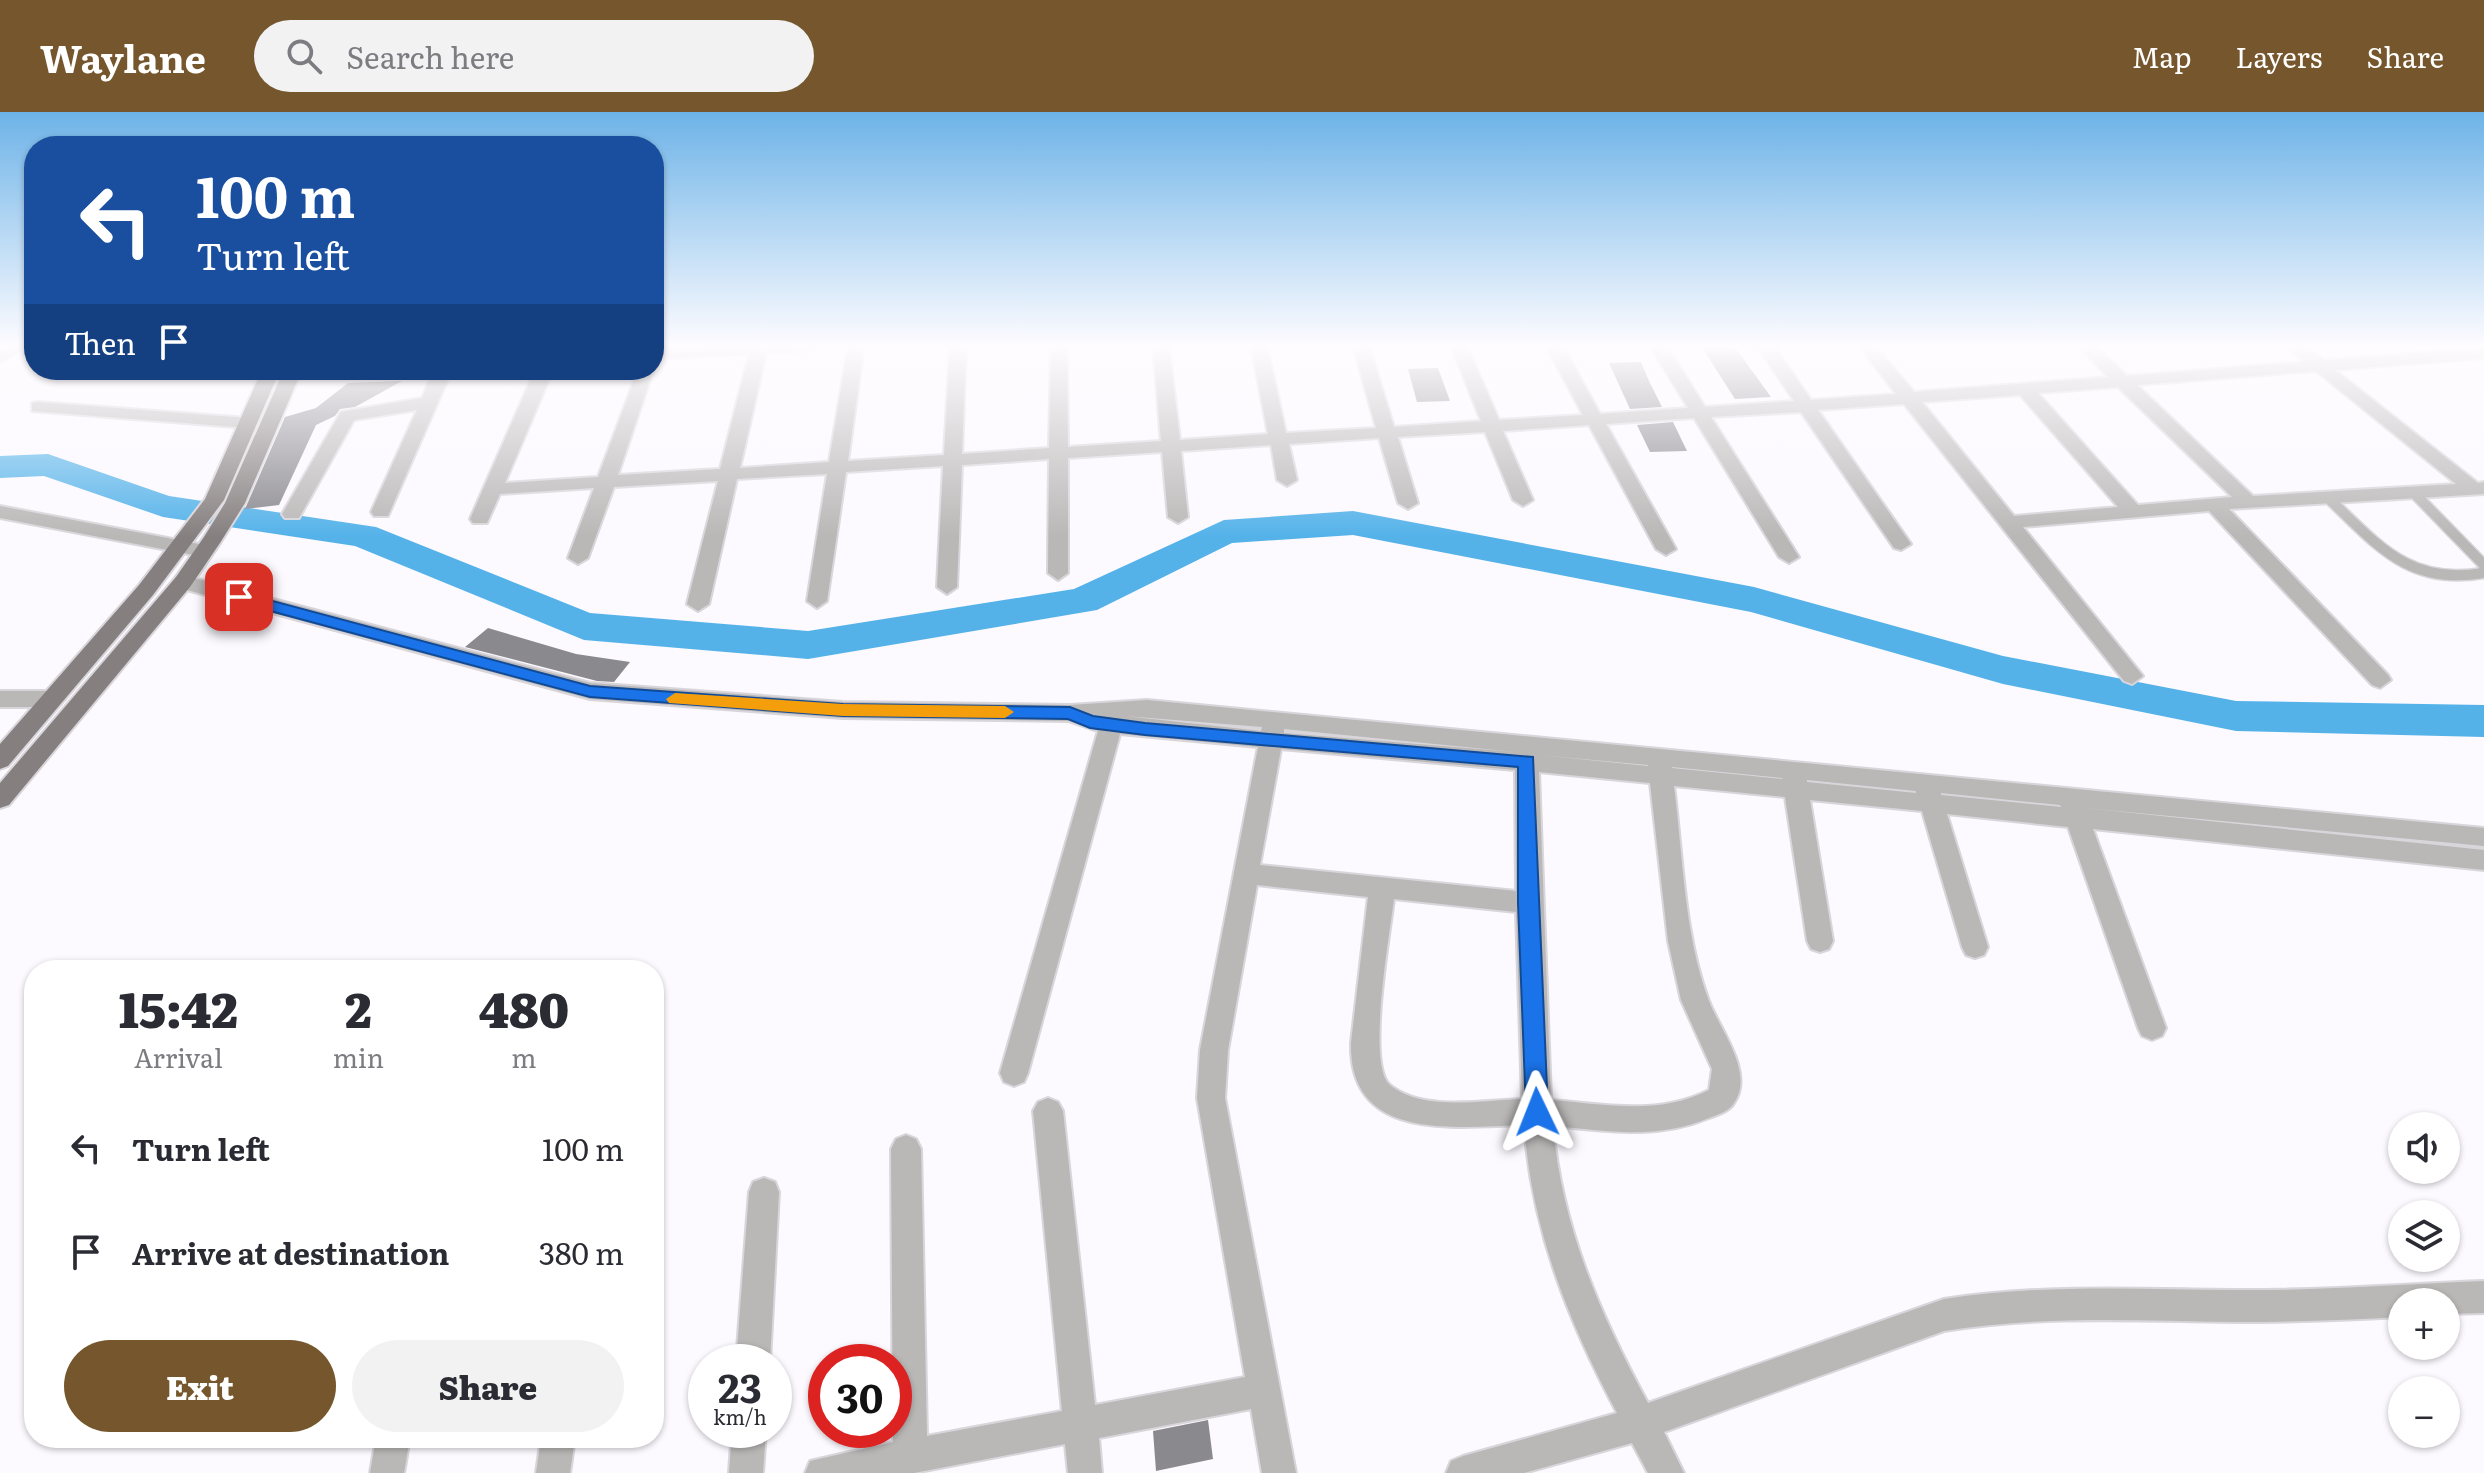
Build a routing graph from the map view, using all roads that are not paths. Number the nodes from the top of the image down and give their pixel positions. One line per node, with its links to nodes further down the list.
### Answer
1 (71, 410): 25 (street)
2 (254, 410): 25 (main road)
3 (276, 410): 53 (main road)
4 (385, 410): 47 (street)
5 (427, 410): 45 (street)
6 (527, 410): 37 (street)
7 (633, 410): 35 (street)
8 (743, 410): 33 (street)
9 (847, 410): 32 (street)
10 (954, 410): 31 (street)
11 (1060, 410): 30 (street)
12 (1168, 410): 29 (street)
13 (1273, 410): 28 (street)
14 (1379, 410): 27 (street)
15 (1484, 410): 26 (street)
16 (1588, 410): 24 (street)
17 (1743, 410): 23 (street)
18 (1808, 410): 52 (street)
19 (1915, 410): 50 (street)
20 (2043, 410): 46 (street)
21 (2152, 410): 41 (street)
22 (2376, 410): 36 (street)
23 (1699, 412): 24 (street); 55 (street)
24 (1593, 419): 26 (street); 54 (street)
25 (248, 423): 51 (main road)
26 (1490, 425): 27 (street); 40 (street)
27 (1386, 432): 28 (street); 42 (street)
28 (1280, 439): 29 (street); 34 (street)
29 (1172, 446): 30 (street); 48 (street)
30 (1061, 453): 31 (street); 58 (street)
31 (951, 460): 32 (street); 60 (street)
32 (838, 467): 33 (street); 61 (street)
33 (727, 474): 35 (street); 62 (street)
34 (1287, 480)
35 (607, 482): 37 (street); 56 (street)
36 (2479, 488): 38 (street)
37 (494, 489): 49 (street)
38 (2413, 492): 39 (street); 57 (lane)
39 (2327, 497): 41 (street); 57 (lane)
40 (1523, 500)
41 (2248, 502): 43 (street)
42 (1408, 503)
43 (2214, 505): 46 (street); 64 (street)
44 (0, 512): 51 (street)
45 (381, 512)
46 (2133, 512): 50 (street)
47 (292, 514)
48 (1178, 517)
49 (480, 519)
50 (2008, 522): 63 (street)
51 (183, 542): 53 (street); 66 (main road)
52 (1901, 544)
53 (208, 545): 59 (main road)
54 (1666, 549)
55 (1789, 557)
56 (578, 558)
57 (2484, 567)
58 (1058, 573)
59 (183, 582): 67 (street); 74 (main road)
60 (947, 587)
61 (817, 601)
62 (698, 604)
63 (2132, 676)
64 (2380, 680)
65 (0, 699): 66 (street)
66 (54, 699): 70 (main road)
67 (1113, 717): 68 (street); 84 (street)
68 (1273, 730): 69 (street); 78 (street)
69 (1527, 753): 71 (street); 80 (street)
70 (0, 760)
71 (1660, 766): 72 (street); 86 (street)
72 (1794, 779): 73 (street); 81 (street)
73 (1927, 792): 75 (street); 82 (street)
74 (0, 799)
75 (2072, 806): 76 (street); 77 (street); 83 (street)
76 (2484, 837)
77 (2484, 860)
78 (1248, 874): 79 (street); 91 (street)
79 (1382, 888): 80 (street); 86 (street)
80 (1528, 903): 86 (street)
81 (1820, 941)
82 (1975, 947)
83 (2152, 1028)
84 (1014, 1073)
85 (1048, 1111): 93 (street)
86 (1537, 1112): 92 (street)
87 (906, 1149): 97 (street)
88 (764, 1192): 90 (street)
89 (2484, 1297): 92 (street)
90 (754, 1344)
91 (1263, 1390): 93 (street); 103 (street)
92 (1641, 1423): 104 (street); 105 (street)
93 (1081, 1424): 97 (street); 102 (street)
94 (391, 1448): 98 (street)
95 (557, 1448): 99 (street)
96 (748, 1448): 100 (street)
97 (910, 1456): 101 (street)
98 (387, 1473)
99 (553, 1473)
100 (746, 1473)
101 (822, 1473)
102 (1085, 1473)
103 (1279, 1473)
104 (1463, 1473)
105 (1667, 1473)

